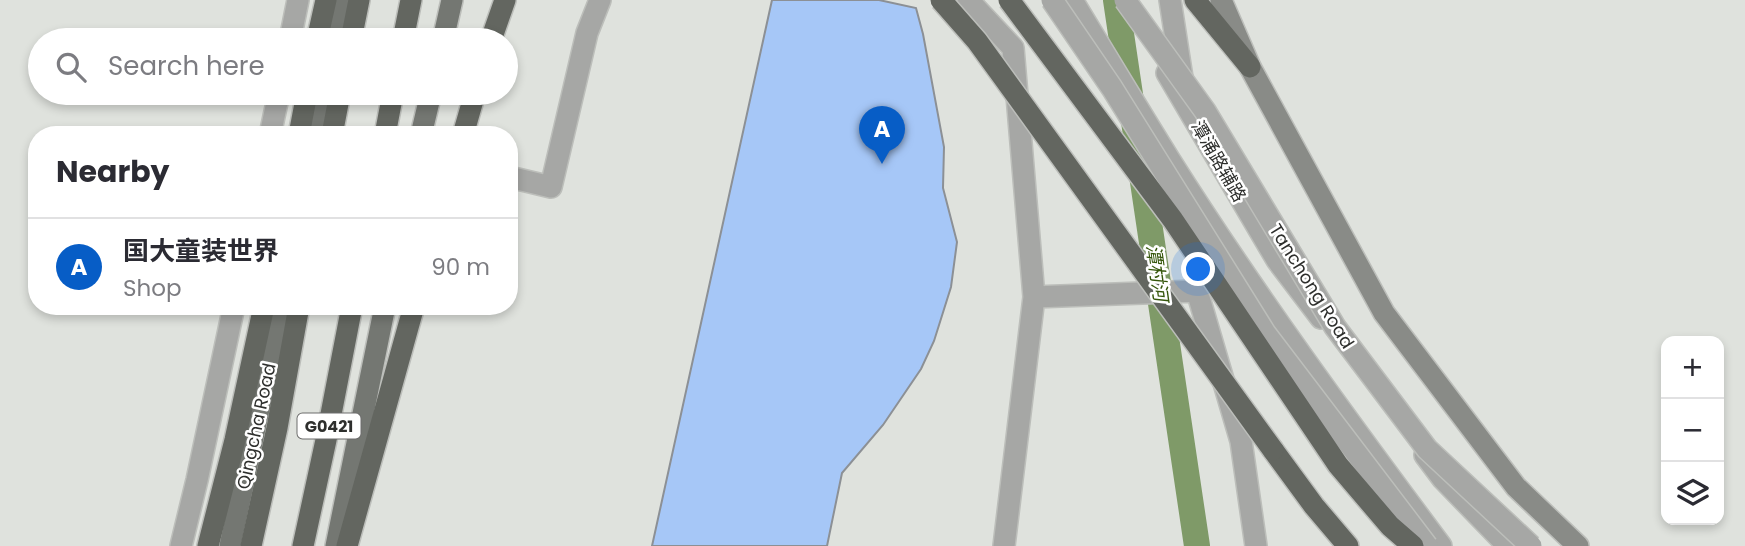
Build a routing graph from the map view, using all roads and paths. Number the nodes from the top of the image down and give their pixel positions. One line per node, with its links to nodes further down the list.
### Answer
1 (298, 0): 18 (street)
2 (326, 0): 19 (highway)
3 (341, 0): 20 (main road)
4 (359, 0): 21 (highway)
5 (411, 0): 22 (highway)
6 (452, 0): 23 (main road)
7 (505, 0): 24 (highway)
8 (600, 0): 41 (street)
9 (941, 0): 61 (highway, bridge)
10 (968, 0): 44 (street)
11 (1009, 0): 62 (highway, bridge)
12 (1052, 0): 63 (street, bridge)
13 (1072, 0): 42 (street)
14 (1123, 0): 26 (street, 潭涌路辅路); 66 (street, Tanchong Road, bridge)
15 (1170, 0): 26 (street)
16 (1195, 0): 25 (highway)
17 (1221, 0): 25 (main road)
18 (292, 28)
19 (320, 28)
20 (335, 28)
21 (353, 28)
22 (405, 28)
23 (446, 28)
24 (495, 28)
25 (1250, 67): 67 (main road)
26 (1185, 103): 65 (street, 潭涌路辅路)
27 (277, 105): 34 (street)
28 (305, 105): 35 (highway)
29 (321, 105): 36 (main road)
30 (338, 105): 37 (highway)
31 (390, 105): 38 (highway)
32 (428, 105): 39 (main road)
33 (472, 105): 40 (highway)
34 (273, 126)
35 (301, 126)
36 (317, 126)
37 (334, 126)
38 (386, 126)
39 (423, 126)
40 (466, 126)
41 (518, 179)
42 (1240, 265): 43 (street); 64 (street)
43 (1197, 290): 44 (street); 60 (street)
44 (1034, 297): 59 (street)
45 (232, 315): 52 (street)
46 (262, 315): 53 (highway)
47 (279, 315): 54 (main road, Qingcha Road)
48 (297, 315): 55 (highway, G0421)
49 (350, 315): 56 (highway, G0421)
50 (383, 315): 57 (main road)
51 (411, 315): 58 (highway)
52 (181, 546)
53 (208, 546)
54 (230, 546)
55 (251, 546)
56 (303, 546)
57 (337, 546)
58 (347, 546)
59 (1004, 546)
60 (1256, 546)
61 (1348, 546)
62 (1413, 546)
63 (1427, 546)
64 (1441, 546)
65 (1508, 546)
66 (1531, 546)
67 (1578, 546)

